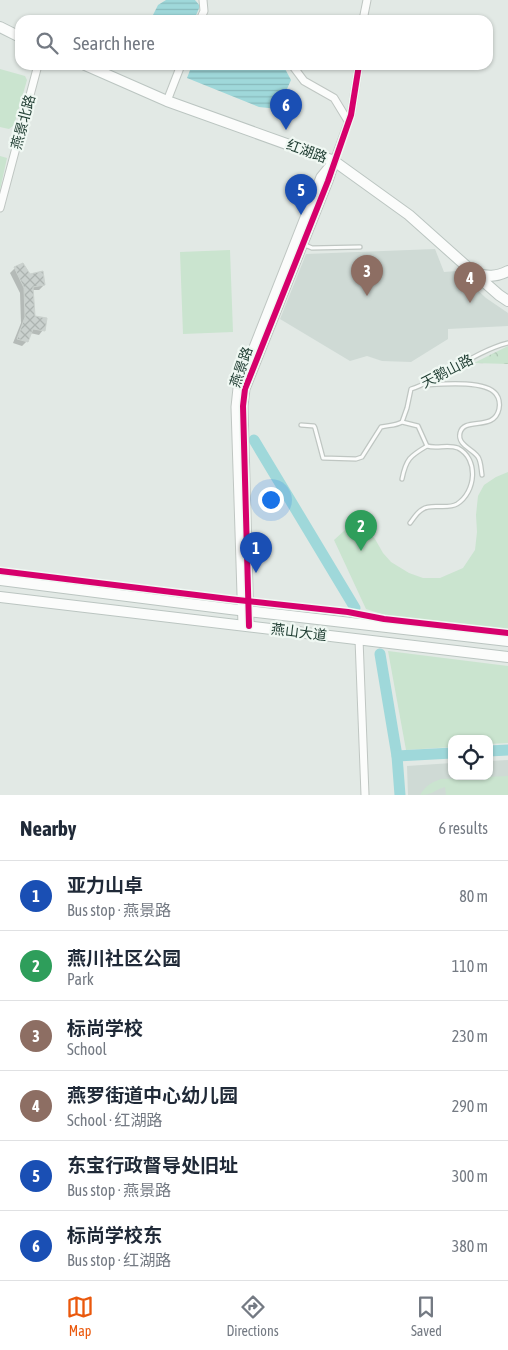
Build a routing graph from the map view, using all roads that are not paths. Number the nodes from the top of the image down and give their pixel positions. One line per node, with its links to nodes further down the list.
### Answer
1 (203, 0): 3 (street)
2 (368, 0): 4 (street)
3 (202, 15)
4 (364, 15)
5 (2, 29): 6 (main road)
6 (15, 34)
7 (37, 70): 15 (street, 燕景北路)
8 (97, 70): 12 (main road, 红湖路)
9 (179, 70): 12 (street)
10 (296, 70): 13 (street)
11 (358, 70): 13 (street)
12 (167, 100): 14 (main road, 红湖路)
13 (348, 121): 14 (street)
14 (334, 161): 16 (street, 燕景路); 19 (main road, 红湖路); 32 (street, 燕景路)
15 (0, 208)
16 (302, 244): 17 (lane); 32 (street, 燕景路)
17 (360, 247)
18 (508, 271): 19 (main road)
19 (474, 273): 20 (main road, 红湖路); 21 (main road, 红湖路)
20 (508, 294)
21 (508, 301)
22 (508, 343): 23 (lane, 天鹅山路)
23 (422, 385): 24 (lane, 天鹅山路); 27 (lane)
24 (402, 422): 25 (lane); 26 (lane)
25 (301, 425)
26 (427, 446): 28 (lane); 29 (lane)
27 (482, 475)
28 (402, 479)
29 (410, 524)
30 (0, 580): 32 (main road, 燕山大道)
31 (0, 597): 33 (main road, 燕山大道)
32 (246, 610): 33 (street, 燕景路); 35 (main road, 燕山大道)
33 (246, 626): 34 (main road, 燕山大道)
34 (359, 639): 36 (main road, 燕山大道); 37 (street)
35 (508, 641)
36 (508, 657)
37 (365, 795)

